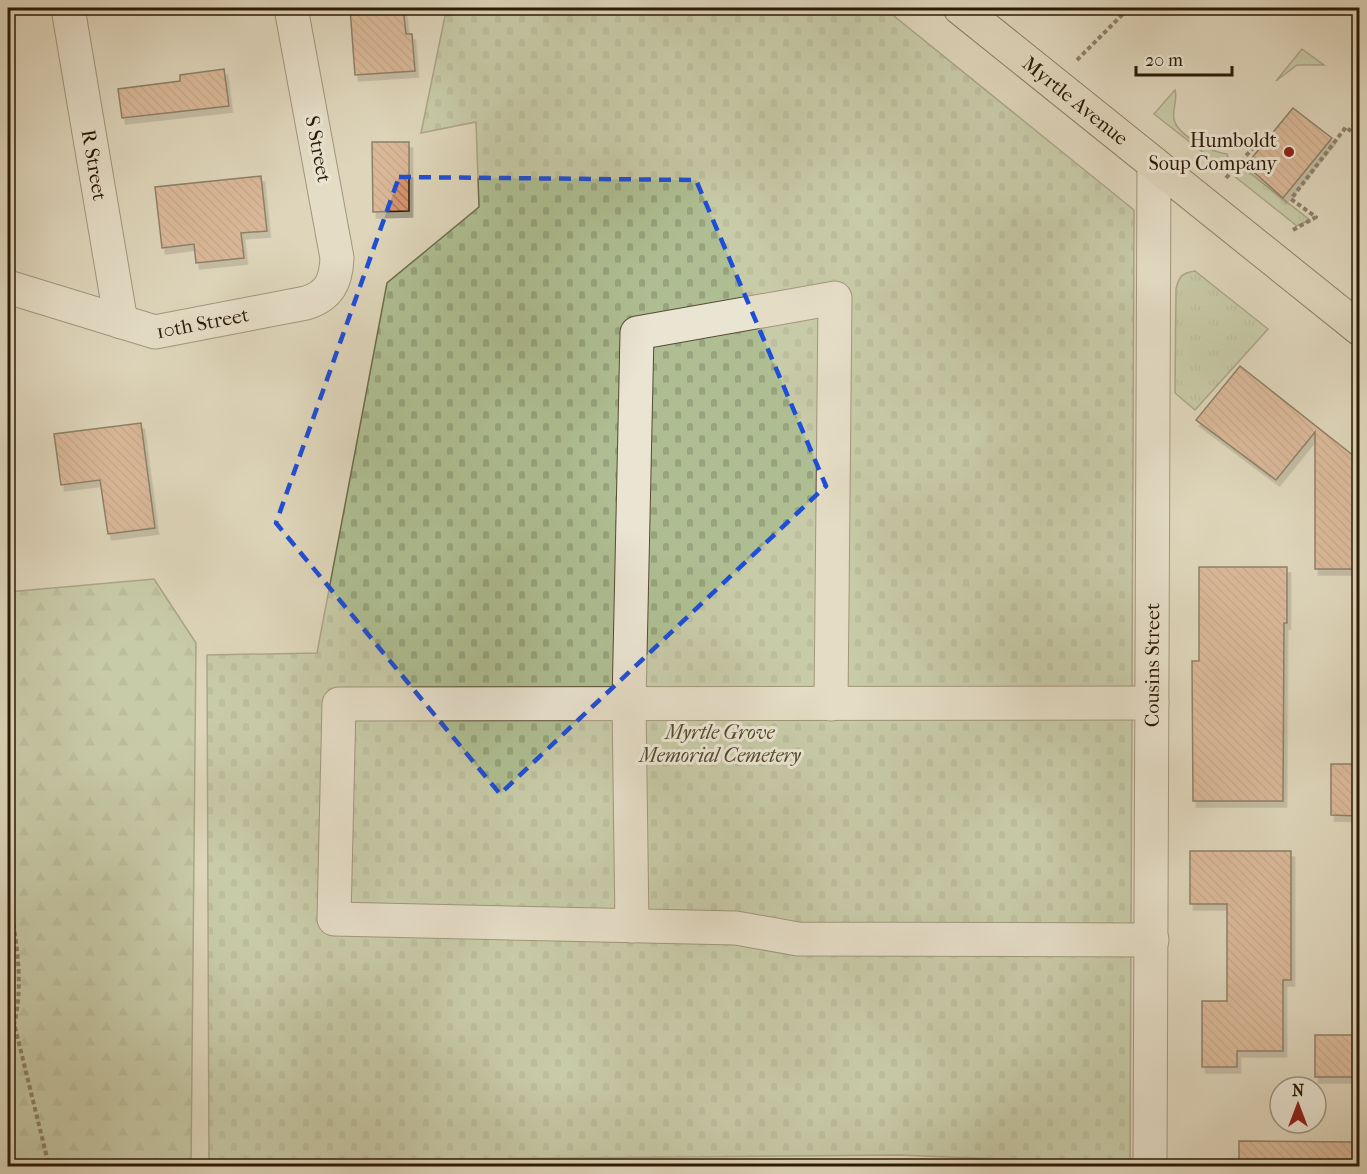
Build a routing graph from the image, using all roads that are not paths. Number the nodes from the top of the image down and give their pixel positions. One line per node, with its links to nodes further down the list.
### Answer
1 (68, 8): 7 (street, R Street)
2 (291, 8): 6 (street, S Street)
3 (960, 8): 4 (main road, Myrtle Avenue)
4 (1154, 164): 8 (main road, Myrtle Avenue); 10 (street, Cousins Street)
5 (8, 287): 7 (street, 10th Street)
6 (329, 290): 7 (street, 10th Street)
7 (121, 322)
8 (1359, 329)
9 (629, 704): 11 (street); 11 (street); 12 (street); 12 (street)
10 (1152, 704): 11 (street); 13 (street, Cousins Street)
11 (831, 705)
12 (632, 926): 13 (street)
13 (1152, 940): 14 (street, Cousins Street)
14 (1150, 1167)

